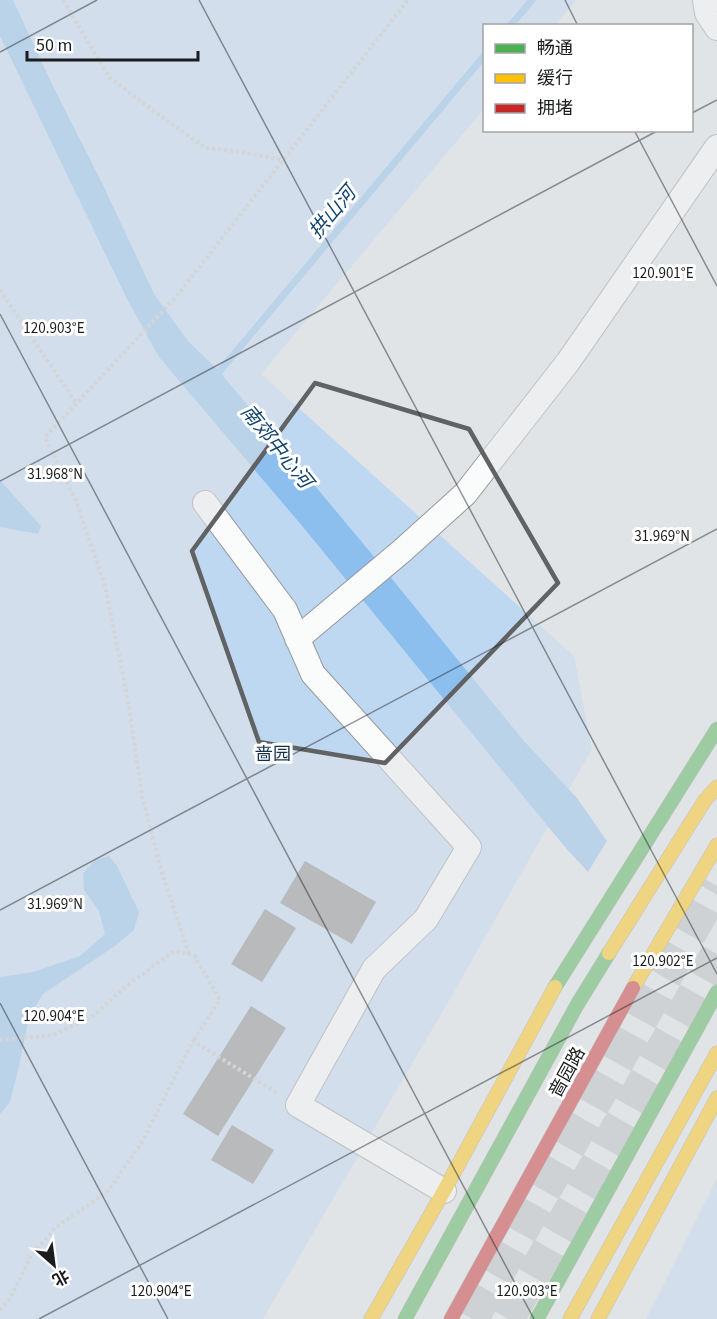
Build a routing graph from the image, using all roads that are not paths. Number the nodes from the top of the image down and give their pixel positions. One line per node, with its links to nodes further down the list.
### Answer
1 (705, 0): 2 (street)
2 (717, 28)
3 (717, 147): 5 (street)
4 (205, 503): 5 (street)
5 (297, 639): 12 (street)
6 (717, 729): 12 (main road)
7 (717, 787): 14 (main road)
8 (717, 844): 15 (main road, 啬园路)
9 (717, 992): 16 (main road)
10 (717, 1053): 17 (main road)
11 (717, 1098): 18 (main road)
12 (444, 1191): 13 (main road)
13 (371, 1319)
14 (405, 1319)
15 (451, 1319)
16 (537, 1319)
17 (570, 1319)
18 (598, 1319)

